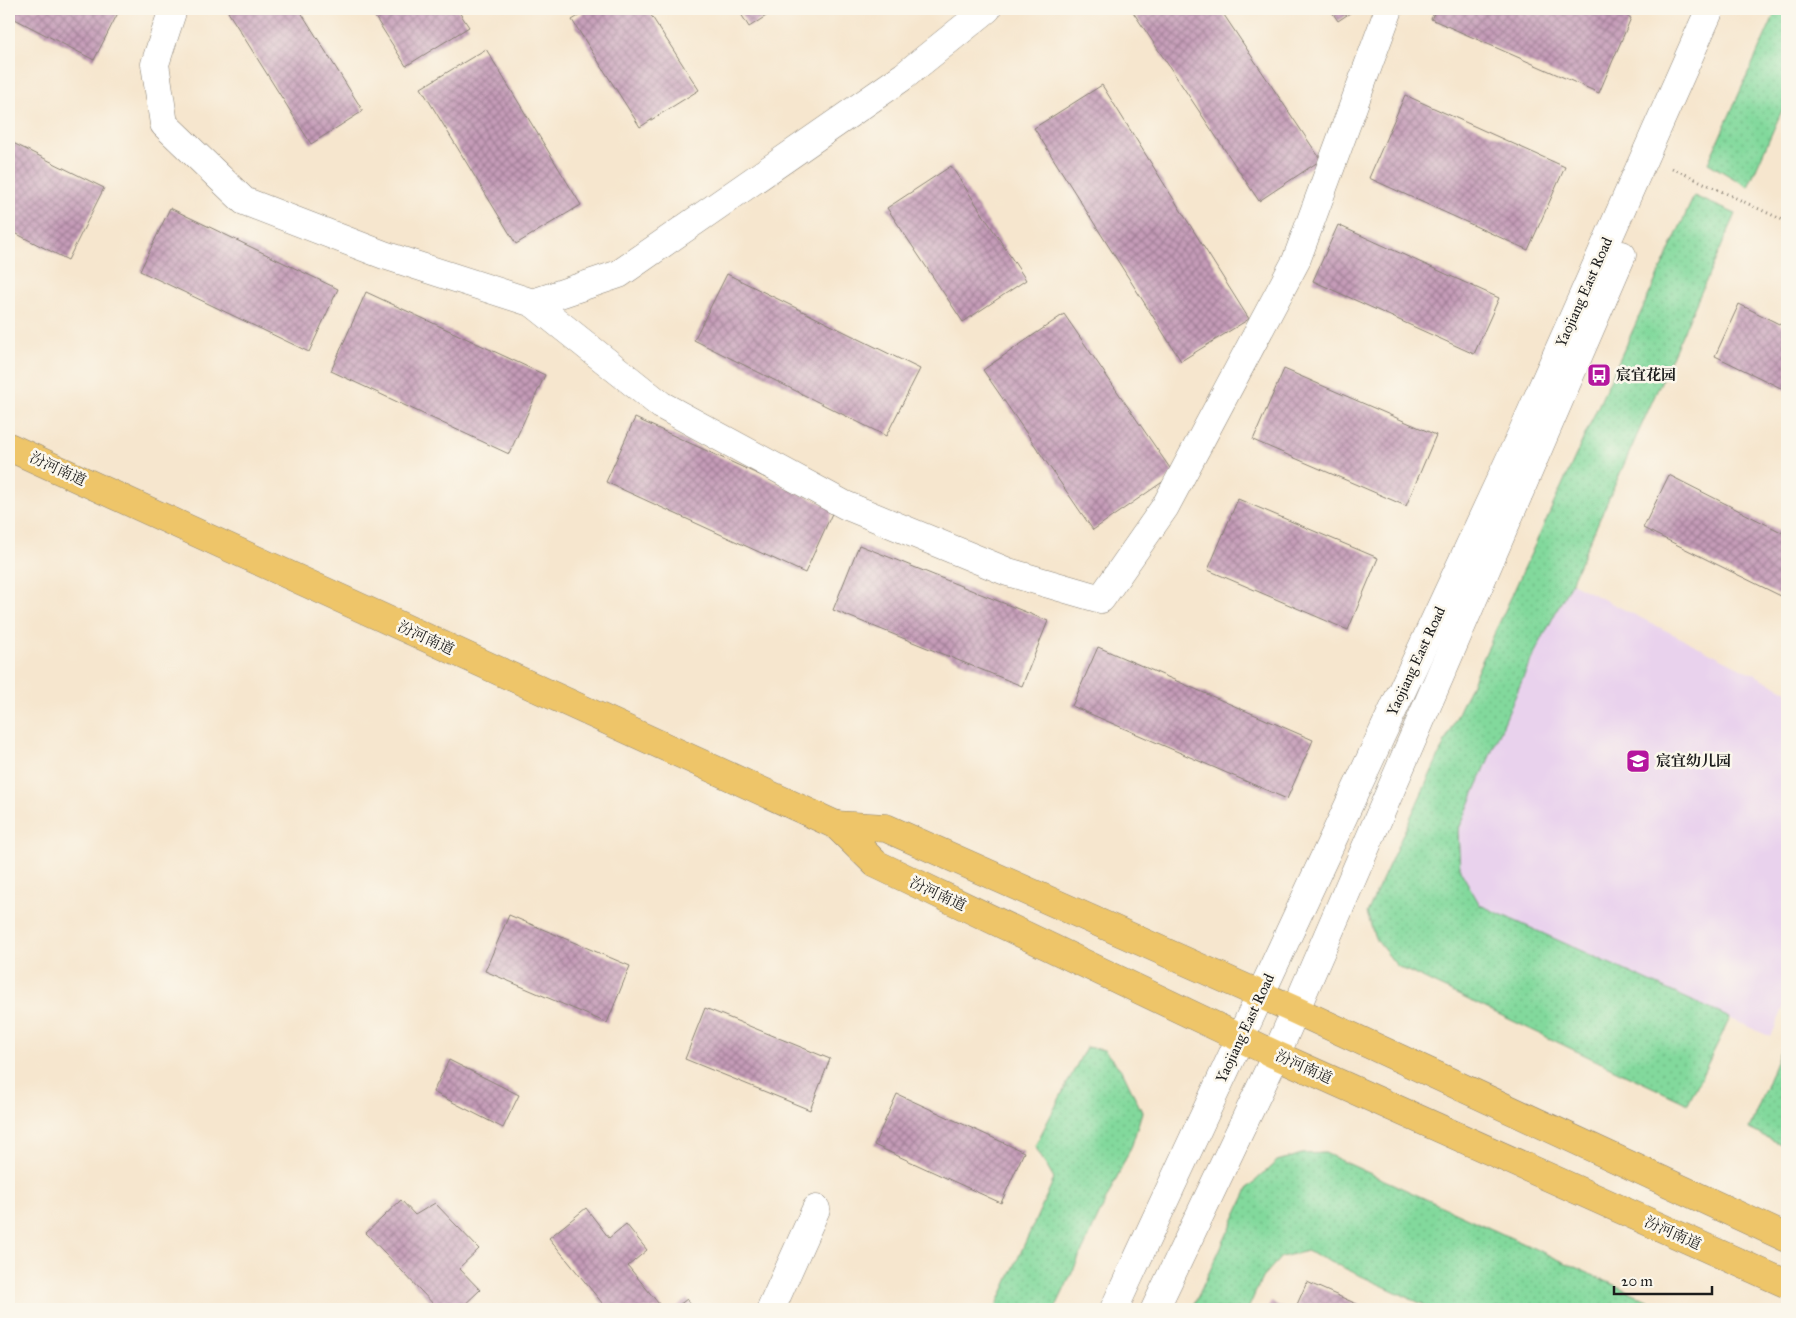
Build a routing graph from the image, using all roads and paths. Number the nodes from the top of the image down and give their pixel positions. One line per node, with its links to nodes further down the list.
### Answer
1 (173, 9): 8 (street)
2 (987, 9): 8 (street)
3 (1389, 9): 8 (street)
4 (1710, 9): 11 (street, Yaojiang East Road)
5 (1728, 9): 6 (street, Yaojiang East Road)
6 (1662, 162): 7 (path); 12 (street, Yaojiang East Road)
7 (1787, 222)
8 (533, 303)
9 (11, 448): 10 (main road, 汾河南道)
10 (836, 824): 11 (main road, 汾河南道); 13 (main road, 汾河南道)
11 (1261, 995): 12 (main road, 汾河南道); 13 (street, Yaojiang East Road)
12 (1294, 1010): 14 (street, Yaojiang East Road); 16 (main road, 汾河南道)
13 (1240, 1038): 14 (main road, 汾河南道); 19 (street, Yaojiang East Road)
14 (1276, 1055): 17 (main road, 汾河南道); 20 (street, Yaojiang East Road)
15 (816, 1209): 18 (street)
16 (1787, 1238)
17 (1787, 1284)
18 (771, 1309)
19 (1114, 1309)
20 (1155, 1309)

